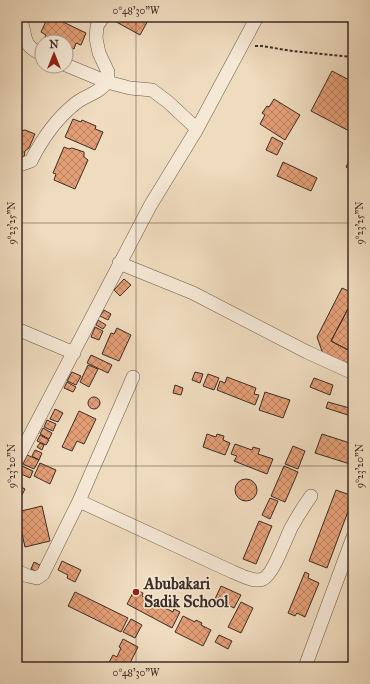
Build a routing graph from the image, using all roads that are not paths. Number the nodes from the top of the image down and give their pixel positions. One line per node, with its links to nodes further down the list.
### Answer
1 (20, 17): 4 (street)
2 (103, 17): 6 (street)
3 (257, 17): 7 (street)
4 (34, 49)
5 (74, 68): 6 (street)
6 (107, 82): 7 (street); 8 (street)
7 (197, 129): 9 (street)
8 (17, 166)
9 (119, 263): 11 (street); 12 (street)
10 (17, 329): 11 (street)
11 (74, 353): 14 (street)
12 (353, 373)
13 (133, 377): 16 (street)
14 (17, 460)
15 (311, 496): 16 (street)
16 (79, 501): 19 (street)
17 (353, 537): 18 (street)
18 (348, 567): 20 (street)
19 (17, 571)
20 (304, 667)

